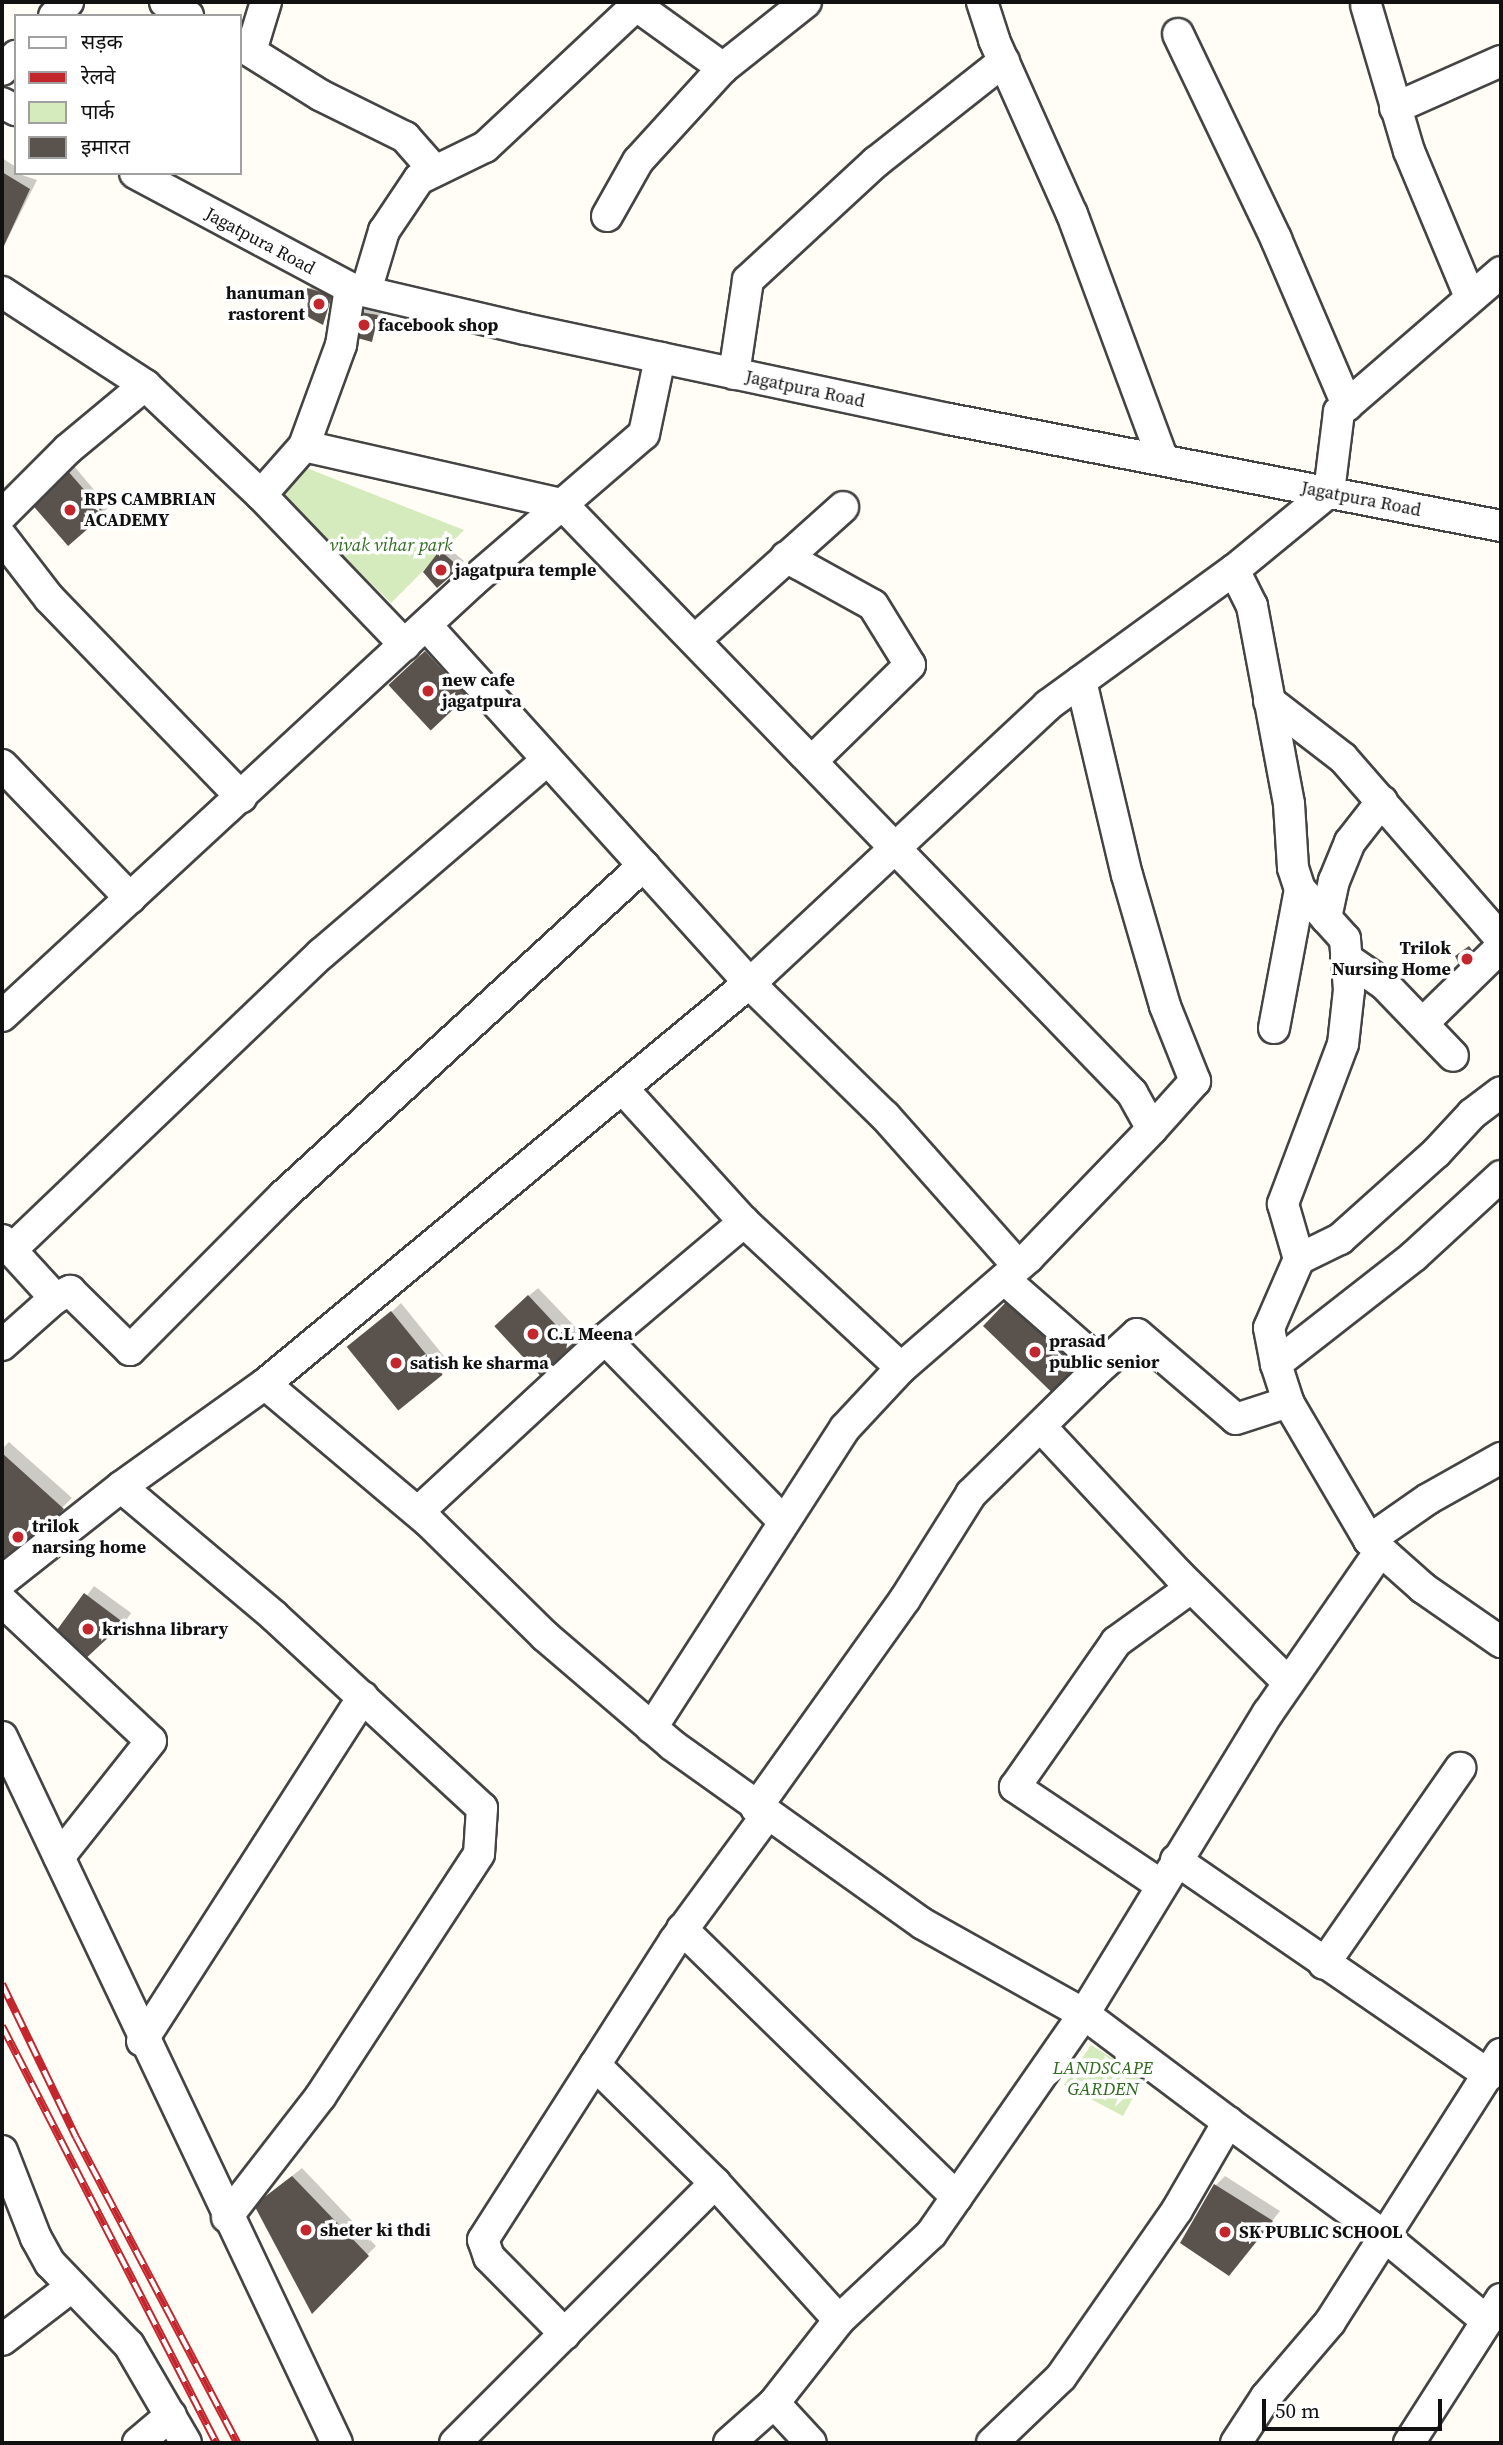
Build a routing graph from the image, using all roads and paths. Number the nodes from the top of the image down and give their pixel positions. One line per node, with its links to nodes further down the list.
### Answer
1 (165, 2): 7 (street)
2 (265, 2): 9 (street)
3 (806, 2): 12 (street)
4 (982, 2): 10 (street)
5 (639, 4): 12 (street); 14 (street)
6 (1366, 5): 13 (street)
7 (185, 14)
8 (1178, 34): 24 (street)
9 (245, 48): 14 (street)
10 (1004, 61): 22 (street); 26 (street)
11 (1501, 61): 13 (street)
12 (723, 68): 16 (street)
13 (1395, 108): 20 (street)
14 (435, 171): 18 (street)
15 (139, 175): 18 (street, Jagatpura Road)
16 (607, 216)
17 (1501, 272): 20 (street)
18 (358, 289): 21 (street, Jagatpura Road); 25 (street)
19 (2, 292): 23 (street)
20 (1470, 297): 24 (street)
21 (660, 358): 22 (street, Jagatpura Road); 29 (street)
22 (734, 373): 26 (street, Jagatpura Road)
23 (145, 385): 28 (street); 31 (street)
24 (1347, 405): 27 (street)
25 (303, 446): 28 (street); 29 (street)
26 (1163, 460): 27 (street, Jagatpura Road)
27 (1329, 492): 32 (street, Jagatpura Road); 35 (street)
28 (261, 495): 36 (street)
29 (562, 505): 36 (street); 37 (street)
30 (843, 507): 34 (street)
31 (2, 516)
32 (1501, 526)
33 (2, 537): 43 (street)
34 (786, 558): 37 (street); 40 (street)
35 (1234, 570): 38 (street); 39 (street)
36 (415, 635): 41 (street); 43 (street)
37 (695, 640): 40 (street)
38 (1081, 681): 45 (street); 59 (street)
39 (1269, 701): 44 (street); 47 (street)
40 (813, 760): 45 (street)
41 (546, 761): 46 (street); 62 (street)
42 (2, 765): 48 (street)
43 (242, 797): 48 (street)
44 (1382, 801): 49 (street); 50 (street)
45 (897, 846): 52 (street); 59 (street)
46 (644, 865): 52 (street); 65 (street)
47 (1300, 890): 49 (street); 55 (street)
48 (130, 898): 53 (street)
49 (1326, 918): 51 (street)
50 (1499, 934): 54 (street)
51 (1346, 958): 54 (street); 63 (street)
52 (749, 983): 57 (street); 64 (street)
53 (2, 1016)
54 (1423, 1023): 56 (street)
55 (1274, 1028)
56 (1452, 1056)
57 (624, 1090): 61 (street); 71 (street)
58 (1501, 1092): 63 (street)
59 (1152, 1129): 64 (street)
60 (1501, 1176): 68 (street)
61 (744, 1223): 66 (street); 69 (street)
62 (6, 1245): 65 (street)
63 (1299, 1259): 68 (street)
64 (1011, 1272): 69 (street); 70 (street)
65 (55, 1298): 67 (street)
66 (605, 1339): 76 (street); 77 (street)
67 (2, 1345)
68 (1276, 1364): 72 (street)
69 (901, 1368): 77 (street)
70 (1093, 1374): 72 (street); 73 (street)
71 (265, 1384): 75 (street); 76 (street)
72 (1288, 1402): 78 (street)
73 (1041, 1427): 80 (street); 88 (street)
74 (1500, 1462): 78 (street)
75 (121, 1487): 79 (street); 84 (street)
76 (418, 1512): 85 (street)
77 (783, 1521): 85 (street)
78 (1375, 1545): 82 (street); 83 (street)
79 (2, 1581)
80 (1191, 1588): 83 (street); 90 (street)
81 (2, 1601): 89 (street)
82 (1494, 1628)
83 (1288, 1682): 90 (street)
84 (363, 1697): 94 (street); 101 (street)
85 (652, 1728): 88 (street)
86 (2, 1737): 89 (street)
87 (1460, 1768): 92 (street)
88 (761, 1812): 91 (street); 93 (street)
89 (59, 1857): 94 (street)
90 (1169, 1873): 92 (street); 93 (street)
91 (682, 1930): 96 (street); 100 (street)
92 (1324, 1964): 95 (street)
93 (1084, 2014): 97 (street); 100 (street)
94 (142, 2041): 101 (street)
95 (1495, 2065): 102 (street)
96 (595, 2066): 99 (street); 106 (street)
97 (1228, 2122): 102 (street); 116 (street)
98 (2, 2151): 103 (street)
99 (715, 2183): 105 (street); 106 (street)
100 (957, 2197): 105 (street)
101 (227, 2217): 112 (street)
102 (1383, 2235): 104 (street); 117 (street)
103 (70, 2288): 107 (street); 109 (street)
104 (1494, 2310): 118 (street)
105 (839, 2319): 108 (street)
106 (565, 2334): 113 (street)
107 (2, 2340)
108 (774, 2403): 114 (street); 115 (street)
109 (171, 2415): 110 (street); 111 (street)
110 (138, 2443)
111 (186, 2443)
112 (337, 2443)
113 (455, 2443)
114 (729, 2443)
115 (811, 2443)
116 (992, 2443)
117 (1236, 2443)
118 (1409, 2443)

